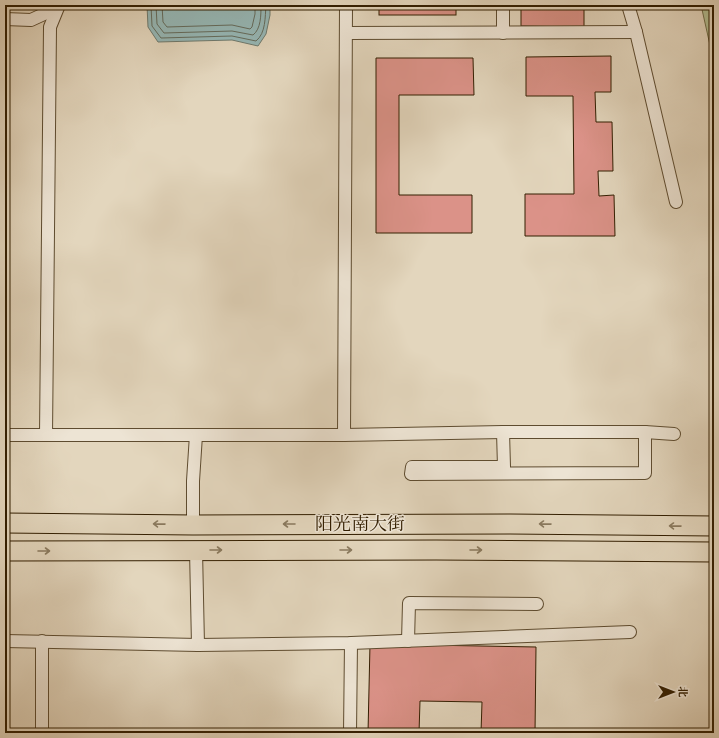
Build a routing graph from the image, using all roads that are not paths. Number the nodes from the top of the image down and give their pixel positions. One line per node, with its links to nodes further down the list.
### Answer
1 (346, 5): 7 (street)
2 (503, 5): 8 (street)
3 (628, 5): 6 (street)
4 (58, 6): 5 (street); 14 (street)
5 (5, 19)
6 (636, 32): 8 (street); 9 (street)
7 (346, 33): 8 (street); 16 (street)
8 (503, 33)
9 (676, 202)
10 (503, 432): 11 (street); 11 (street); 16 (street)
11 (645, 432): 12 (street)
12 (674, 434)
13 (5, 435): 14 (street)
14 (46, 435): 15 (street)
15 (196, 435): 16 (street); 18 (street)
16 (344, 435)
17 (5, 523): 18 (main road, 阳光南大街, one-way to 17)
18 (192, 525): 19 (main road, 阳光南大街, one-way to 18)
19 (714, 526)
20 (196, 550): 21 (main road, 阳光南大街, one-way to 20); 22 (main road, 阳光南大街, one-way to 22); 29 (street)
21 (5, 551)
22 (714, 552)
23 (537, 604): 27 (street)
24 (630, 632): 27 (street)
25 (5, 641): 26 (street)
26 (42, 641): 29 (street); 30 (street)
27 (408, 641): 28 (street)
28 (351, 643): 29 (street); 31 (street)
29 (198, 645)
30 (42, 733)
31 (350, 733)

